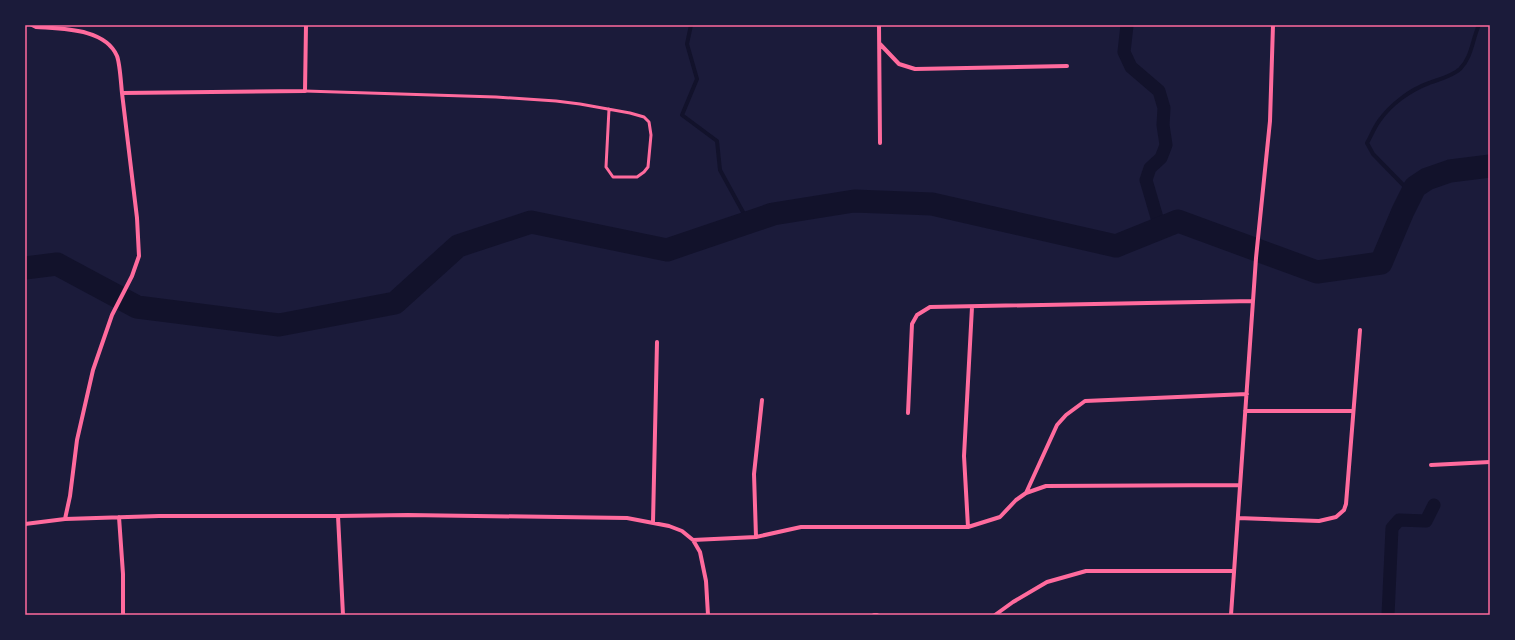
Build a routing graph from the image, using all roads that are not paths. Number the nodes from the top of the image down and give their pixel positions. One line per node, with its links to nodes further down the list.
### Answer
1 (32, 25): 8 (street)
2 (306, 25): 7 (street)
3 (879, 25): 5 (street)
4 (1273, 25): 11 (street)
5 (880, 44): 6 (street); 10 (street)
6 (1067, 66)
7 (305, 91): 8 (street); 9 (lane)
8 (122, 94): 27 (street)
9 (609, 109): 9 (lane)
10 (880, 143)
11 (1253, 301): 12 (street); 15 (street)
12 (972, 307): 19 (street); 30 (street)
13 (1360, 330): 18 (street)
14 (657, 342): 28 (street)
15 (1246, 394): 17 (street); 23 (street)
16 (762, 400): 31 (street)
17 (1245, 411): 18 (street); 22 (street)
18 (1353, 411): 26 (street)
19 (908, 412)
20 (1490, 462): 21 (street)
21 (1431, 465)
22 (1240, 485): 23 (street); 26 (street)
23 (1026, 493): 30 (street)
24 (338, 516): 25 (street); 28 (street); 35 (street)
25 (119, 517): 27 (street); 34 (street)
26 (1238, 518): 33 (street)
27 (65, 519): 29 (street)
28 (653, 522): 32 (street)
29 (25, 524)
30 (968, 527): 31 (street)
31 (756, 537): 32 (street)
32 (693, 540): 36 (street)
33 (1234, 571): 39 (street); 40 (street)
34 (123, 615)
35 (343, 615)
36 (708, 615)
37 (874, 615): 38 (street)
38 (877, 615)
39 (995, 615)
40 (1230, 615)

